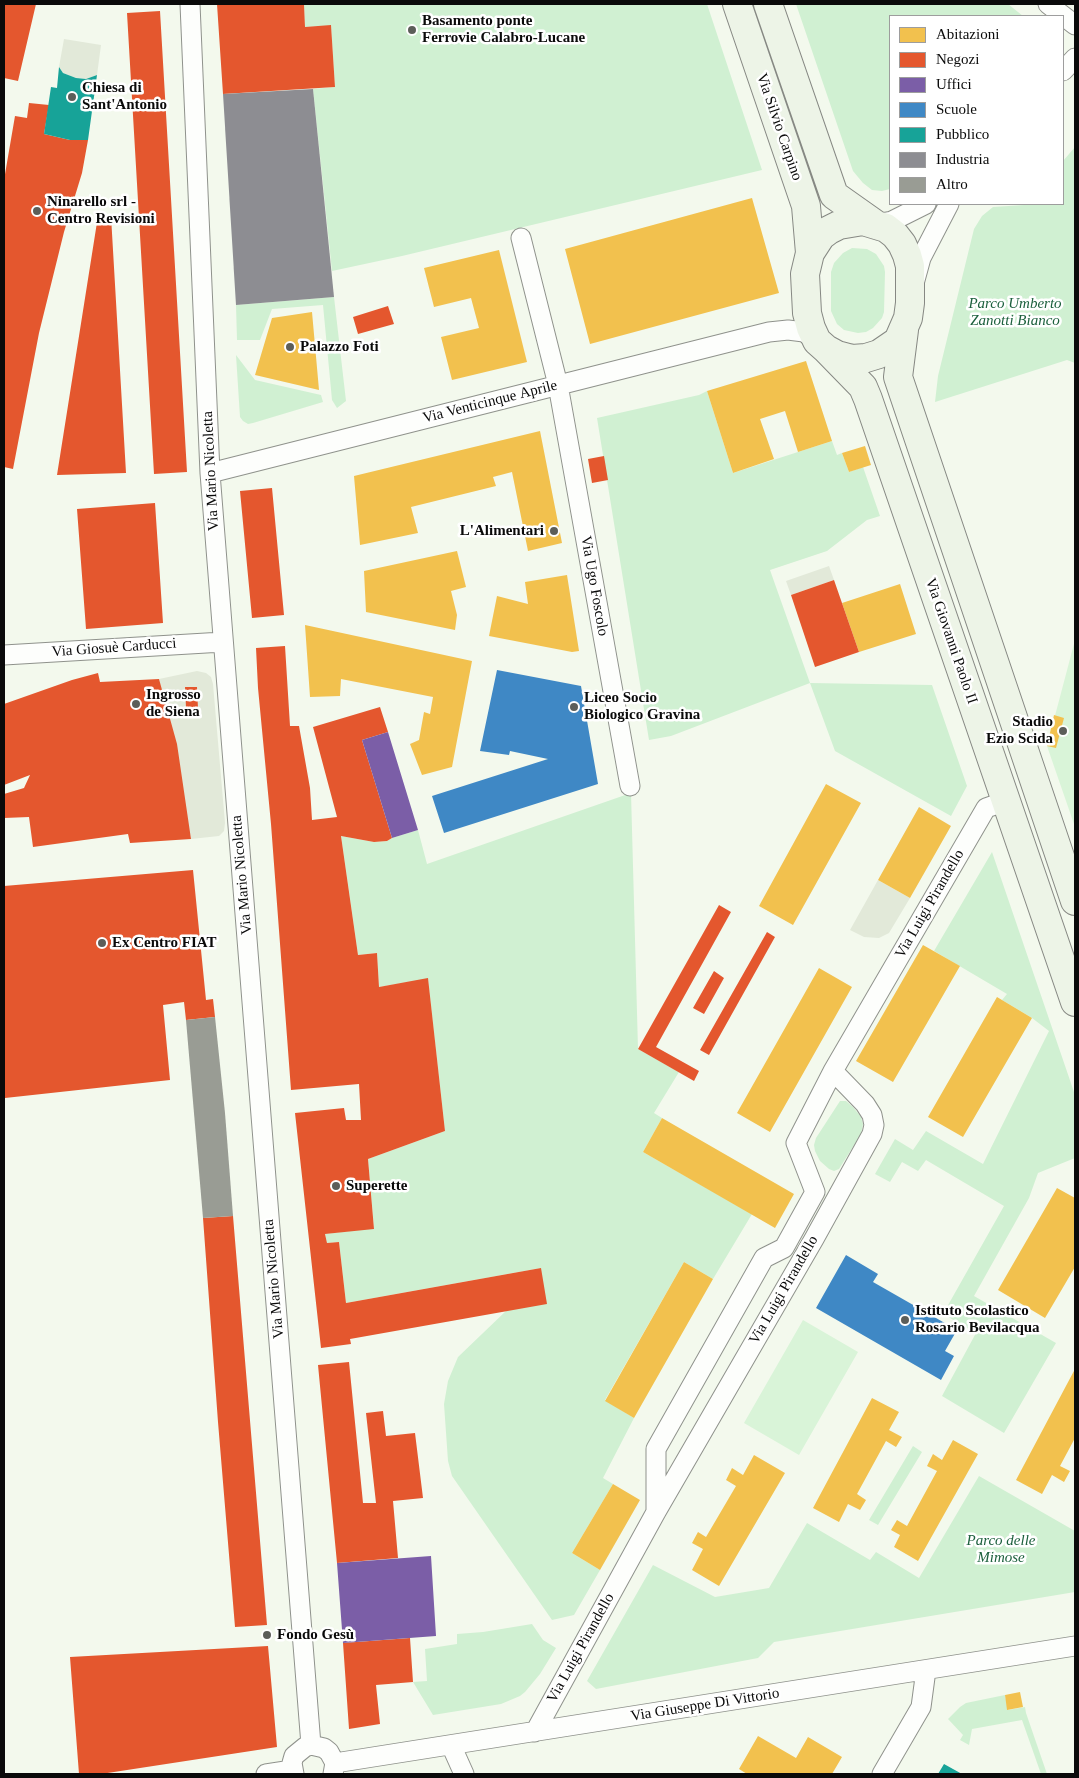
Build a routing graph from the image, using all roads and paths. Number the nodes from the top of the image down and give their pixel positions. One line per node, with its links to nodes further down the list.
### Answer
1 (190, 4): 20 (street, Via Mario Nicoletta)
2 (737, 4): 14 (street, Via Silvio Carpino)
3 (768, 4): 12 (street, Via Silvio Carpino)
4 (1048, 4): 5 (street)
5 (1062, 15)
6 (1064, 16): 7 (street)
7 (1075, 25)
8 (1075, 58): 9 (street)
9 (1064, 70)
10 (924, 205): 12 (street)
11 (948, 205): 15 (street)
12 (875, 224): 14 (street); 15 (street)
13 (521, 238): 19 (street, Via Ugo Foscolo)
14 (808, 264): 17 (street); 18 (street)
15 (910, 303): 16 (street)
16 (904, 330): 18 (street); 25 (street)
17 (769, 332): 18 (street); 19 (street, Via Venticinque Aprile)
18 (822, 345): 24 (street, Via Giovanni Paolo II)
19 (558, 385): 20 (street, Via Venticinque Aprile); 23 (street, Via Ugo Foscolo)
20 (210, 473): 21 (street, Via Mario Nicoletta)
21 (224, 642): 22 (street, Via Giosuè Carducci); 32 (street, Via Mario Nicoletta)
22 (4, 655)
23 (630, 786)
24 (1006, 801): 26 (street, Via Giovanni Paolo II); 27 (street, Via Luigi Pirandello)
25 (1075, 901)
26 (1075, 1002)
27 (833, 1071): 28 (street, Via Luigi Pirandello); 28 (street, Via Luigi Pirandello)
28 (656, 1512): 31 (street, Via Luigi Pirandello)
29 (1075, 1646): 30 (street, Via Giuseppe Di Vittorio)
30 (926, 1670): 31 (street, Via Giuseppe Di Vittorio); 38 (street)
31 (535, 1732): 33 (street, Via Giuseppe Di Vittorio)
32 (311, 1745): 34 (street); 35 (street)
33 (452, 1745): 34 (street, Via Giuseppe Di Vittorio); 37 (street)
34 (334, 1769)
35 (293, 1772): 36 (street)
36 (266, 1774)
37 (464, 1774)
38 (882, 1774)

